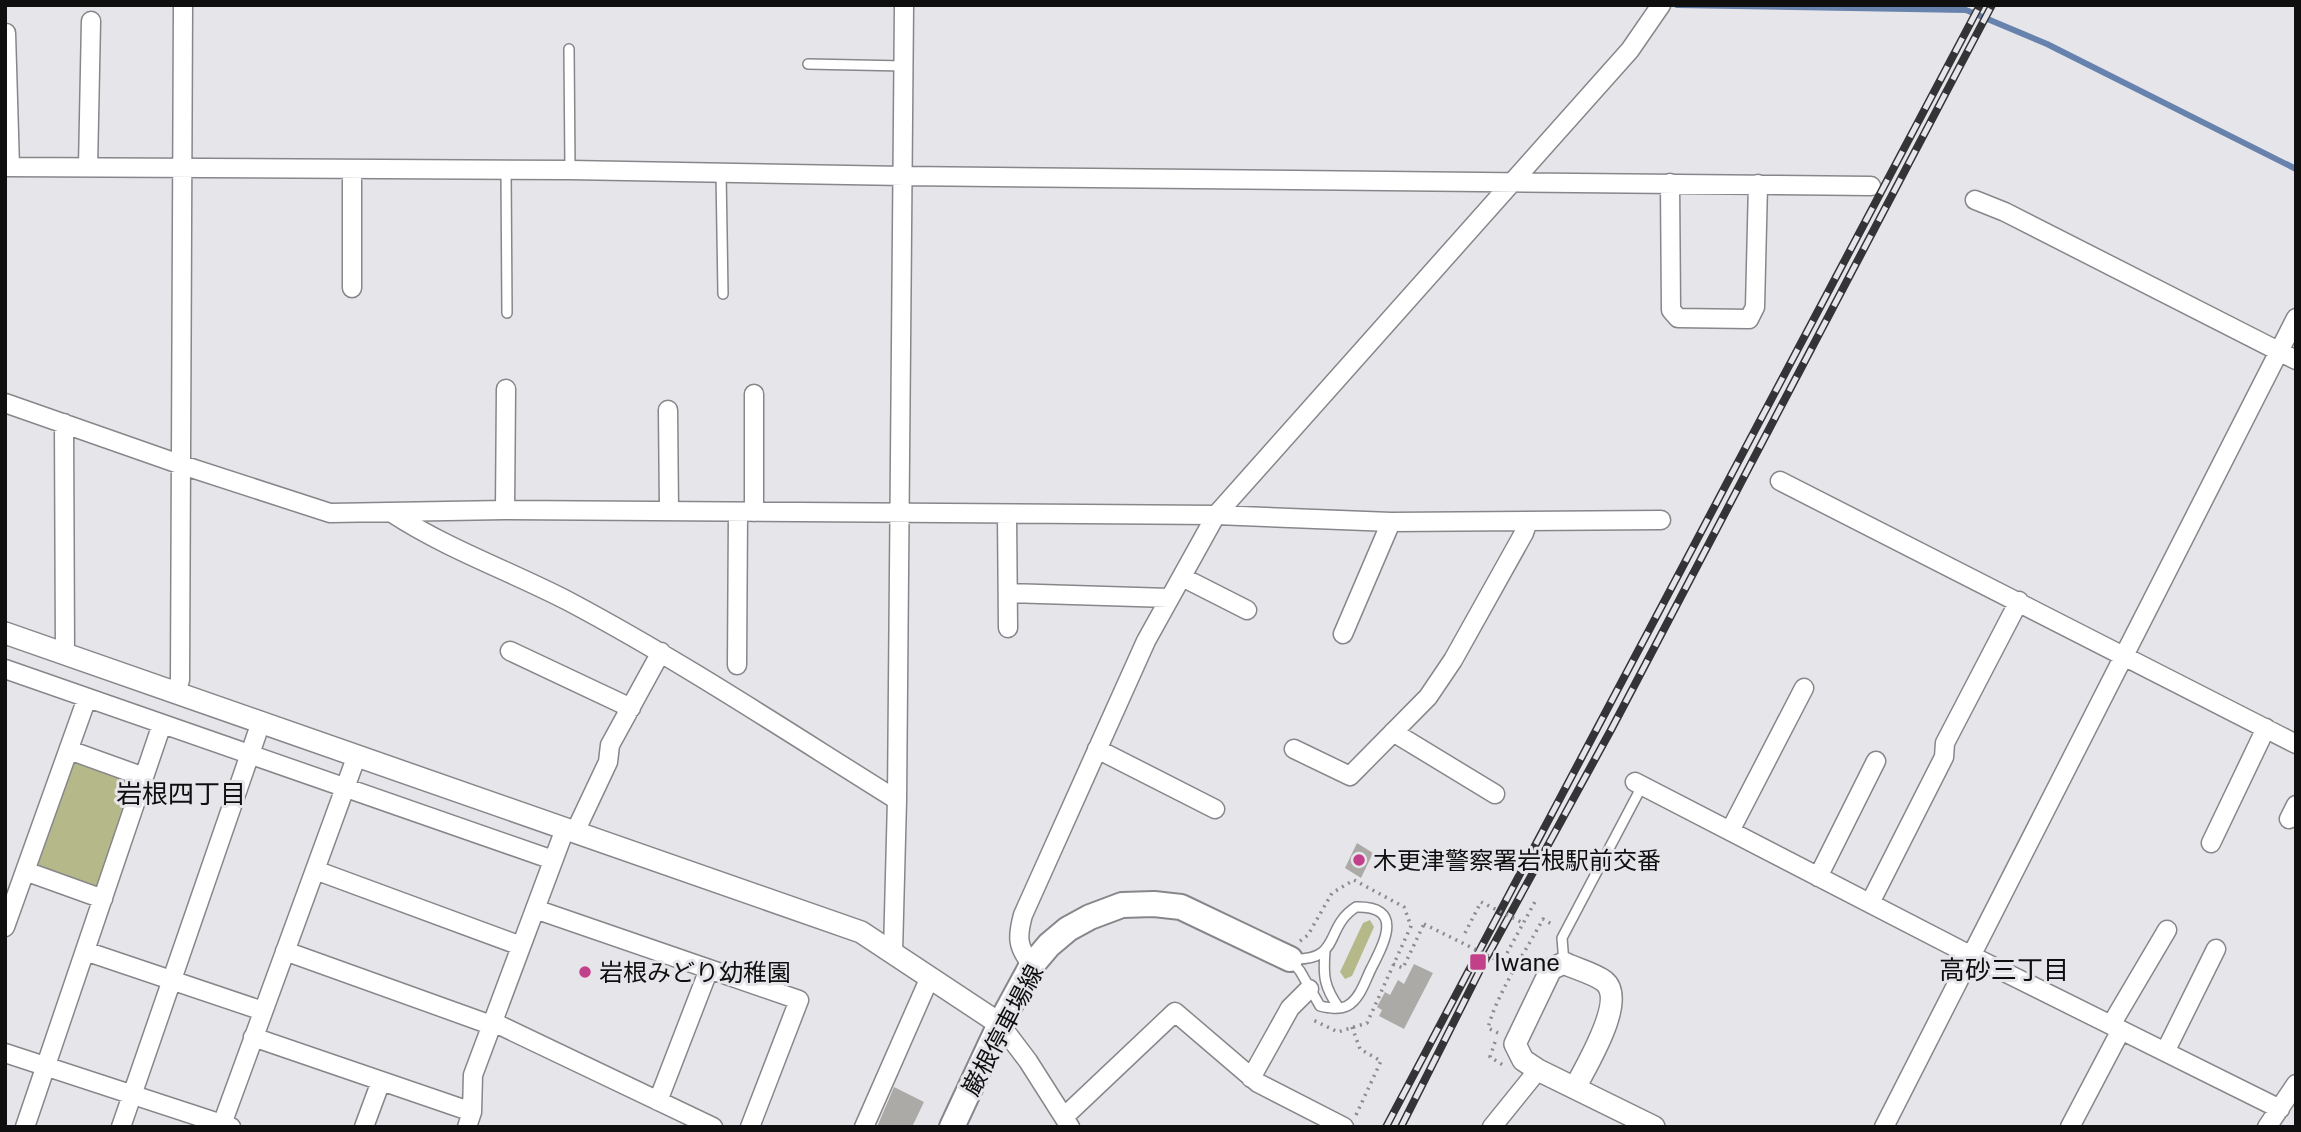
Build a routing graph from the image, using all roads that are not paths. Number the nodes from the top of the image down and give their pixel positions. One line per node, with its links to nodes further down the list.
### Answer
1 (183, 5): 11 (street)
2 (904, 5): 8 (street)
3 (1661, 5): 17 (street)
4 (91, 21): 10 (street)
5 (6, 33): 9 (street)
6 (569, 49): 14 (lane)
7 (808, 64): 8 (lane)
8 (904, 66): 16 (street)
9 (8, 167): 10 (street)
10 (88, 167): 11 (street)
11 (184, 167): 12 (street); 33 (street)
12 (352, 169): 13 (street); 22 (street)
13 (506, 169): 14 (street); 24 (lane)
14 (570, 170): 15 (street)
15 (721, 172): 16 (street); 23 (lane)
16 (904, 176): 17 (street); 39 (street)
17 (1515, 181): 18 (street); 41 (street)
18 (1670, 183): 19 (street); 19 (street)
19 (1758, 184): 20 (street)
20 (1871, 186)
21 (1975, 200): 26 (street)
22 (352, 288)
23 (723, 293)
24 (507, 313)
25 (2296, 318): 26 (street)
26 (2279, 352): 27 (street); 56 (street)
27 (2296, 360)
28 (506, 389): 35 (street)
29 (754, 394): 37 (street)
30 (5, 403): 32 (street)
31 (668, 410): 36 (street)
32 (64, 424): 33 (street); 55 (street)
33 (182, 465): 38 (street); 60 (street)
34 (1780, 481): 48 (street)
35 (505, 510): 36 (street); 38 (street)
36 (669, 511): 37 (street)
37 (746, 512): 39 (street); 57 (street)
38 (392, 513): 54 (street)
39 (900, 513): 40 (street); 78 (street)
40 (1007, 514): 41 (street); 46 (street)
41 (1216, 515): 43 (street); 45 (street)
42 (1661, 520): 44 (street)
43 (1391, 522): 44 (street); 52 (street)
44 (1528, 522): 66 (street)
45 (1182, 577): 47 (street); 49 (street)
46 (1009, 593): 47 (street); 50 (street)
47 (1169, 598): 68 (street)
48 (2019, 601): 56 (street); 88 (street)
49 (1247, 610)
50 (1007, 628)
51 (5, 633): 55 (street)
52 (1342, 634)
53 (510, 651): 62 (street)
54 (661, 652): 62 (street); 78 (street)
55 (65, 654): 60 (street)
56 (2124, 656): 65 (street); 98 (street)
57 (737, 665)
58 (5, 670): 61 (street)
59 (1804, 688): 81 (street)
60 (175, 693): 63 (street)
61 (87, 698): 64 (street); 70 (street)
62 (631, 708): 80 (street)
63 (261, 722): 71 (street); 72 (street)
64 (162, 724): 71 (street); 74 (street)
65 (2266, 728): 67 (street); 82 (street)
66 (1393, 732): 69 (street); 77 (street)
67 (2296, 744)
68 (1097, 749): 79 (street); 101 (street)
69 (1294, 749)
70 (69, 750): 74 (street); 85 (street)
71 (251, 755): 76 (street); 104 (street)
72 (357, 755): 76 (street); 80 (street)
73 (1877, 761): 86 (street)
74 (144, 777): 87 (street)
75 (1638, 784): 81 (street); 100 (lane)
76 (345, 787): 83 (street); 84 (street)
77 (1495, 794)
78 (897, 800): 97 (street)
79 (1215, 809)
80 (570, 830): 83 (street); 97 (street)
81 (1730, 831): 86 (street)
82 (2211, 843)
83 (553, 860): 89 (street)
84 (315, 870): 92 (street); 95 (street)
85 (25, 871): 87 (street); 90 (street)
86 (1818, 877): 88 (street)
87 (103, 899): 94 (street)
88 (1870, 903): 98 (street)
89 (535, 909): 92 (street); 102 (street)
90 (5, 927)
91 (2166, 930): 110 (street)
92 (521, 946): 108 (street)
93 (2216, 949): 112 (street)
94 (85, 951): 104 (street); 114 (street)
95 (285, 951): 107 (street); 108 (street)
96 (1325, 951): 99 (lane); 106 (lane); 106 (lane)
97 (893, 952): 103 (street)
98 (1970, 955): 110 (street); 136 (street)
99 (1290, 959): 101 (main road, 巌根停車場線); 105 (lane)
100 (1564, 963): 115 (street); 119 (street)
101 (1032, 965): 109 (main road, 巌根停車場線)
102 (709, 969): 121 (street); 131 (street)
103 (930, 977): 109 (street); 132 (street)
104 (171, 980): 107 (street); 120 (street)
105 (1309, 989): 106 (lane); 116 (street)
106 (1339, 1007)
107 (263, 1011): 111 (street)
108 (492, 1023): 121 (street); 123 (street)
109 (1000, 1024): 125 (street); 133 (main road, 巌根停車場線)
110 (2116, 1028): 112 (street); 137 (street)
111 (253, 1037): 117 (street); 126 (street)
112 (2165, 1052): 122 (street)
113 (5, 1053): 114 (street)
114 (45, 1067): 120 (street); 127 (street)
115 (1538, 1070): 119 (street); 134 (street)
116 (1251, 1078): 124 (street); 125 (street)
117 (381, 1081): 123 (street); 129 (street)
118 (2296, 1084): 122 (street)
119 (1575, 1088): 135 (street)
120 (132, 1095): 126 (street); 128 (street)
121 (658, 1101): 130 (street)
122 (2280, 1109): 138 (street)
123 (470, 1119)
124 (1350, 1121)
125 (1067, 1122)
126 (225, 1126)
127 (25, 1127)
128 (121, 1127)
129 (364, 1127)
130 (713, 1127)
131 (750, 1127)
132 (864, 1127)
133 (952, 1127)
134 (1492, 1127)
135 (1654, 1127)
136 (1884, 1127)
137 (2070, 1127)
138 (2267, 1127)

